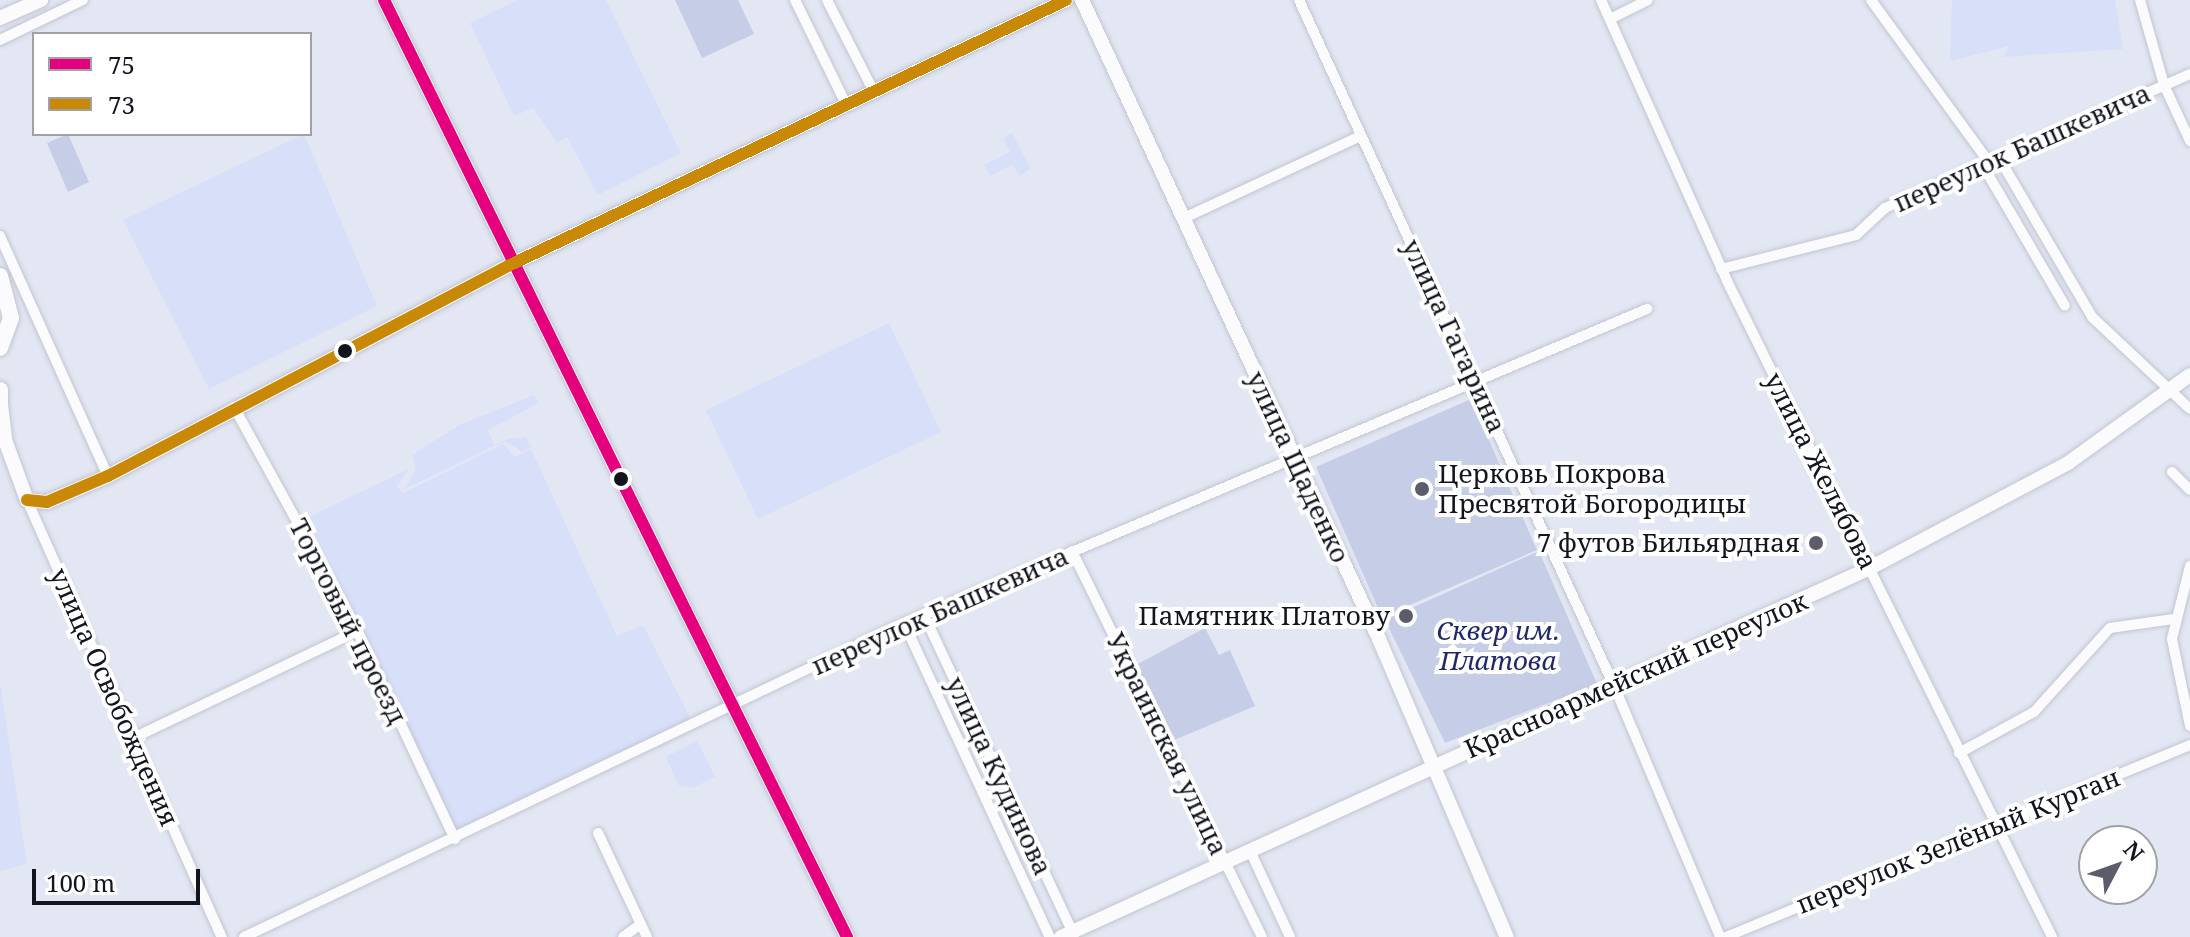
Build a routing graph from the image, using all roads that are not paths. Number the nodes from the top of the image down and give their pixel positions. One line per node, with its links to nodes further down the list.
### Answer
1 (41, 0): 13 (street)
2 (83, 0): 15 (street)
3 (384, 0): 25 (street)
4 (795, 0): 19 (street)
5 (827, 0): 18 (street)
6 (1066, 0): 18 (street)
7 (1082, 0): 23 (street, улица Щаденко)
8 (1299, 0): 20 (street, улица Гагарина)
9 (1601, 0): 14 (street, улица Желябова)
10 (1648, 0): 14 (street)
11 (1871, 0): 22 (street)
12 (2140, 0): 17 (street)
13 (0, 18)
14 (1610, 19): 26 (street, улица Желябова)
15 (0, 40)
16 (2190, 74): 17 (street, переулок Башкевича)
17 (2164, 85): 21 (street); 22 (street, переулок Башкевича)
18 (873, 90): 19 (street)
19 (846, 104): 25 (street)
20 (1361, 136): 23 (street); 32 (street, улица Гагарина)
21 (2190, 141)
22 (1989, 160): 26 (street, переулок Башкевича); 28 (street); 34 (street)
23 (1184, 218): 38 (street, улица Щаденко)
24 (0, 236): 41 (street)
25 (510, 265): 36 (street); 52 (street)
26 (1721, 269): 46 (street, улица Желябова)
27 (0, 276): 30 (main road)
28 (2065, 306)
29 (1647, 309): 32 (street, переулок Башкевича)
30 (0, 348)
31 (2190, 375): 34 (street, Красноармейский переулок)
32 (1474, 379): 38 (street, переулок Башкевича); 51 (street, улица Гагарина)
33 (0, 390): 35 (main road)
34 (2172, 391): 37 (street); 46 (street, Красноармейский переулок)
35 (0, 406): 43 (street)
36 (234, 407): 41 (street); 50 (street, Торговый проезд)
37 (2190, 409)
38 (1294, 458): 44 (street, переулок Башкевича); 57 (street, улица Щаденко)
39 (0, 461): 43 (street)
40 (2172, 472): 42 (street)
41 (108, 476): 43 (street)
42 (2190, 490)
43 (27, 500): 54 (street, улица Освобождения)
44 (1072, 551): 47 (street, переулок Башкевича); 62 (street, Украинская улица)
45 (2190, 566): 48 (street)
46 (1870, 568): 51 (street, Красноармейский переулок); 56 (street, улица Желябова)
47 (924, 615): 49 (street, переулок Башкевича); 64 (street, улица Кудинова)
48 (2173, 619): 53 (street); 56 (street)
49 (904, 623): 52 (street, переулок Башкевича); 70 (street, улица Кудинова)
50 (357, 631): 54 (street); 60 (street, Торговый проезд)
51 (1615, 688): 57 (street, Красноармейский переулок); 74 (street, улица Гагарина)
52 (730, 707): 60 (street, переулок Башкевича); 69 (street)
53 (2190, 726)
54 (131, 739): 65 (street, улица Освобождения)
55 (2190, 745): 58 (street, переулок Зелёный Курган)
56 (1959, 753): 58 (street, улица Желябова)
57 (1432, 767): 61 (street, Красноармейский переулок); 73 (street, улица Щаденко)
58 (1994, 825): 75 (street, переулок Зелёный Курган); 76 (street, улица Желябова)
59 (598, 833): 63 (street)
60 (455, 839): 66 (street, переулок Башкевича)
61 (1252, 855): 62 (street, Красноармейский переулок); 72 (street, Украинская улица)
62 (1226, 866): 64 (street, Красноармейский переулок); 71 (street, Украинская улица)
63 (641, 924): 67 (street); 68 (street)
64 (1070, 935)
65 (222, 937)
66 (244, 937)
67 (623, 937)
68 (647, 937)
69 (847, 937)
70 (1050, 937)
71 (1262, 937)
72 (1290, 937)
73 (1507, 937)
74 (1720, 937)
75 (1726, 937)
76 (2052, 937)

